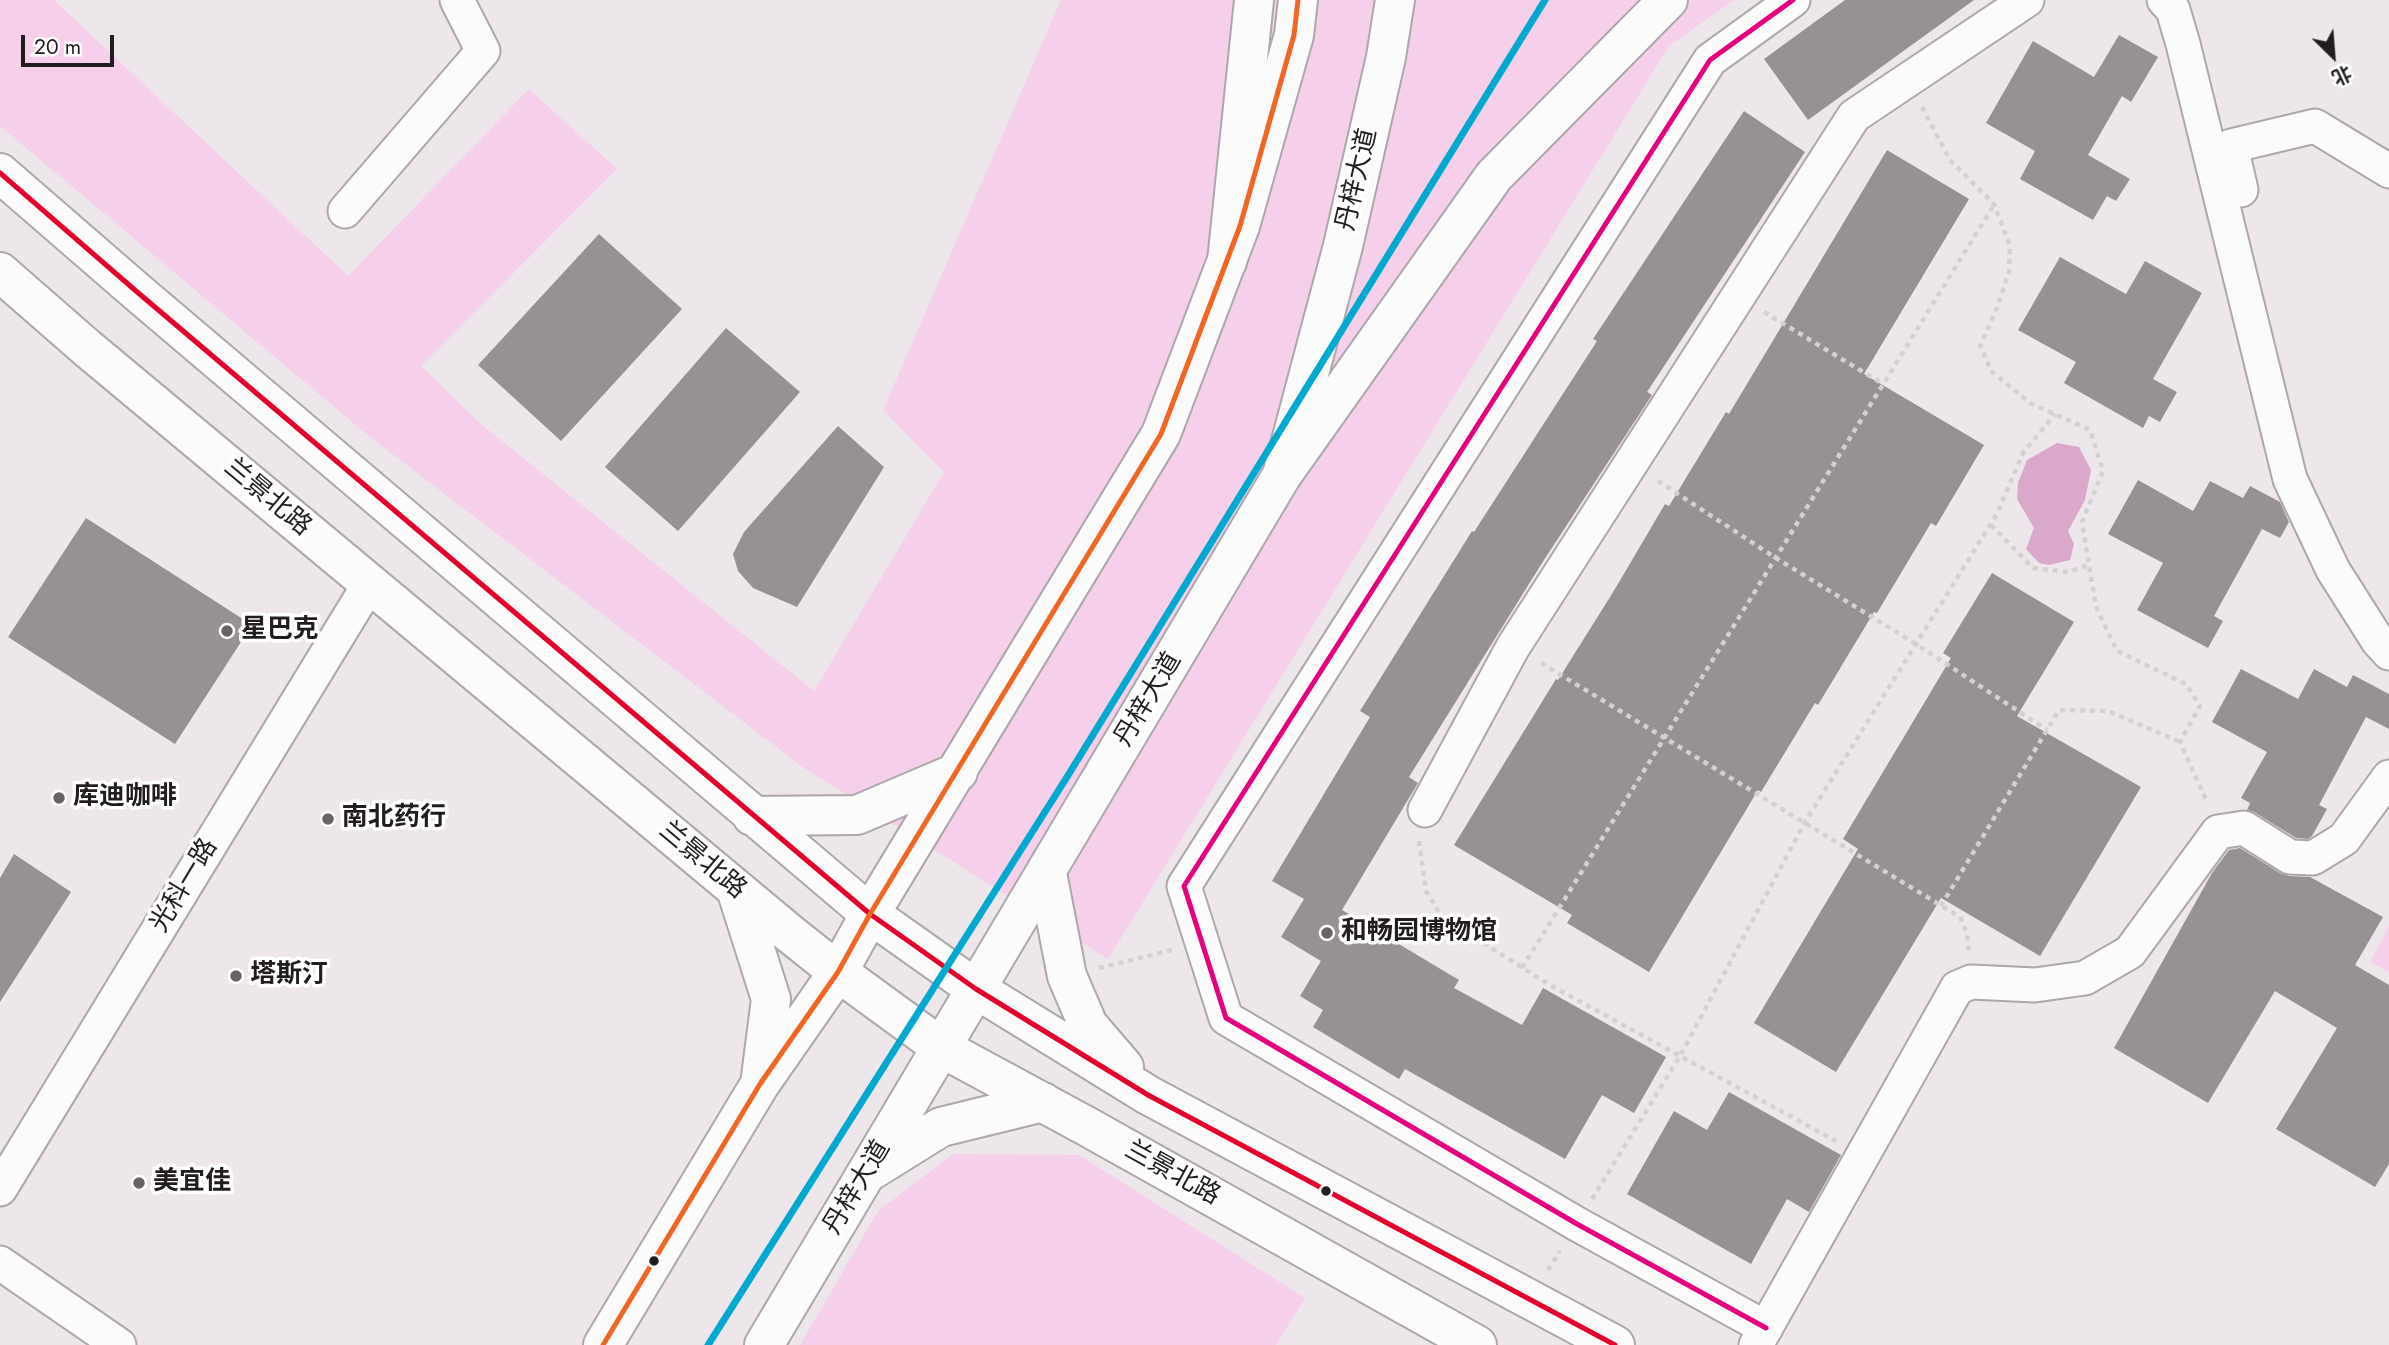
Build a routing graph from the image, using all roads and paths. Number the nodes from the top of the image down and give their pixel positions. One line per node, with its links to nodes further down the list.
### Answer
1 (457, 0): 13 (street)
2 (1254, 0): 14 (main road)
3 (1298, 0): 14 (main road)
4 (1395, 0): 20 (main road, 丹梓大道)
5 (1668, 0): 20 (main road)
6 (1793, 0): 42 (street)
7 (2027, 0): 9 (street)
8 (2164, 0): 28 (street)
9 (1908, 79): 12 (path); 16 (street)
10 (2389, 171): 25 (street)
11 (0, 173): 35 (main road)
12 (1994, 204): 17 (path); 18 (path)
13 (345, 211)
14 (1227, 262): 32 (main road)
15 (0, 272): 24 (main road, 兰景北路)
16 (1738, 296): 17 (path); 19 (street)
17 (1883, 384): 22 (path)
18 (2055, 414): 21 (path); 23 (path)
19 (1630, 464): 22 (path); 27 (street)
20 (1282, 475): 38 (main road, 丹梓大道)
21 (1991, 525): 23 (path); 26 (path)
22 (1776, 558): 26 (path); 30 (path)
23 (2089, 565): 31 (path)
24 (370, 583): 39 (main road, 兰景北路); 57 (street, 光科一路)
25 (2389, 621)
26 (1916, 644): 29 (path); 36 (path)
27 (1513, 647): 30 (path); 34 (street)
28 (2389, 653)
29 (2048, 730): 31 (path); 40 (path)
30 (1665, 737): 36 (path); 43 (path)
31 (2180, 742): 37 (path)
32 (958, 772): 35 (main road); 41 (main road)
33 (2389, 778): 37 (street)
34 (1425, 810): 43 (path)
35 (752, 816): 41 (main road)
36 (1805, 822): 40 (path); 49 (path)
37 (2221, 831): 46 (street)
38 (1047, 873): 45 (main road); 47 (main road, 丹梓大道)
39 (736, 889): 44 (main road, 兰景北路); 50 (main road)
40 (1941, 906): 46 (path)
41 (870, 914): 44 (main road); 47 (main road)
42 (1202, 943): 45 (path); 58 (street)
43 (1522, 968): 49 (path)
44 (838, 972): 48 (main road, 兰景北路); 50 (main road)
45 (1067, 976): 51 (main road)
46 (1971, 982): 54 (street)
47 (976, 989): 48 (main road, 丹梓大道); 51 (main road)
48 (942, 1048): 52 (main road, 兰景北路); 56 (main road, 丹梓大道)
49 (1680, 1056): 54 (path); 58 (path)
50 (760, 1084): 64 (main road)
51 (1148, 1095): 53 (main road)
52 (1043, 1102): 55 (main road, 兰景北路); 56 (main road)
53 (1190, 1118): 55 (main road); 60 (main road)
54 (1863, 1156): 61 (street)
55 (1162, 1168): 62 (main road, 兰景北路)
56 (868, 1173): 65 (main road, 丹梓大道)
57 (0, 1189)
58 (1577, 1224): 60 (path); 61 (street)
59 (0, 1263): 63 (street)
60 (1530, 1300): 66 (main road)
61 (1761, 1337)
62 (1462, 1341)
63 (120, 1345)
64 (603, 1345)
65 (764, 1345)
66 (1615, 1345)

